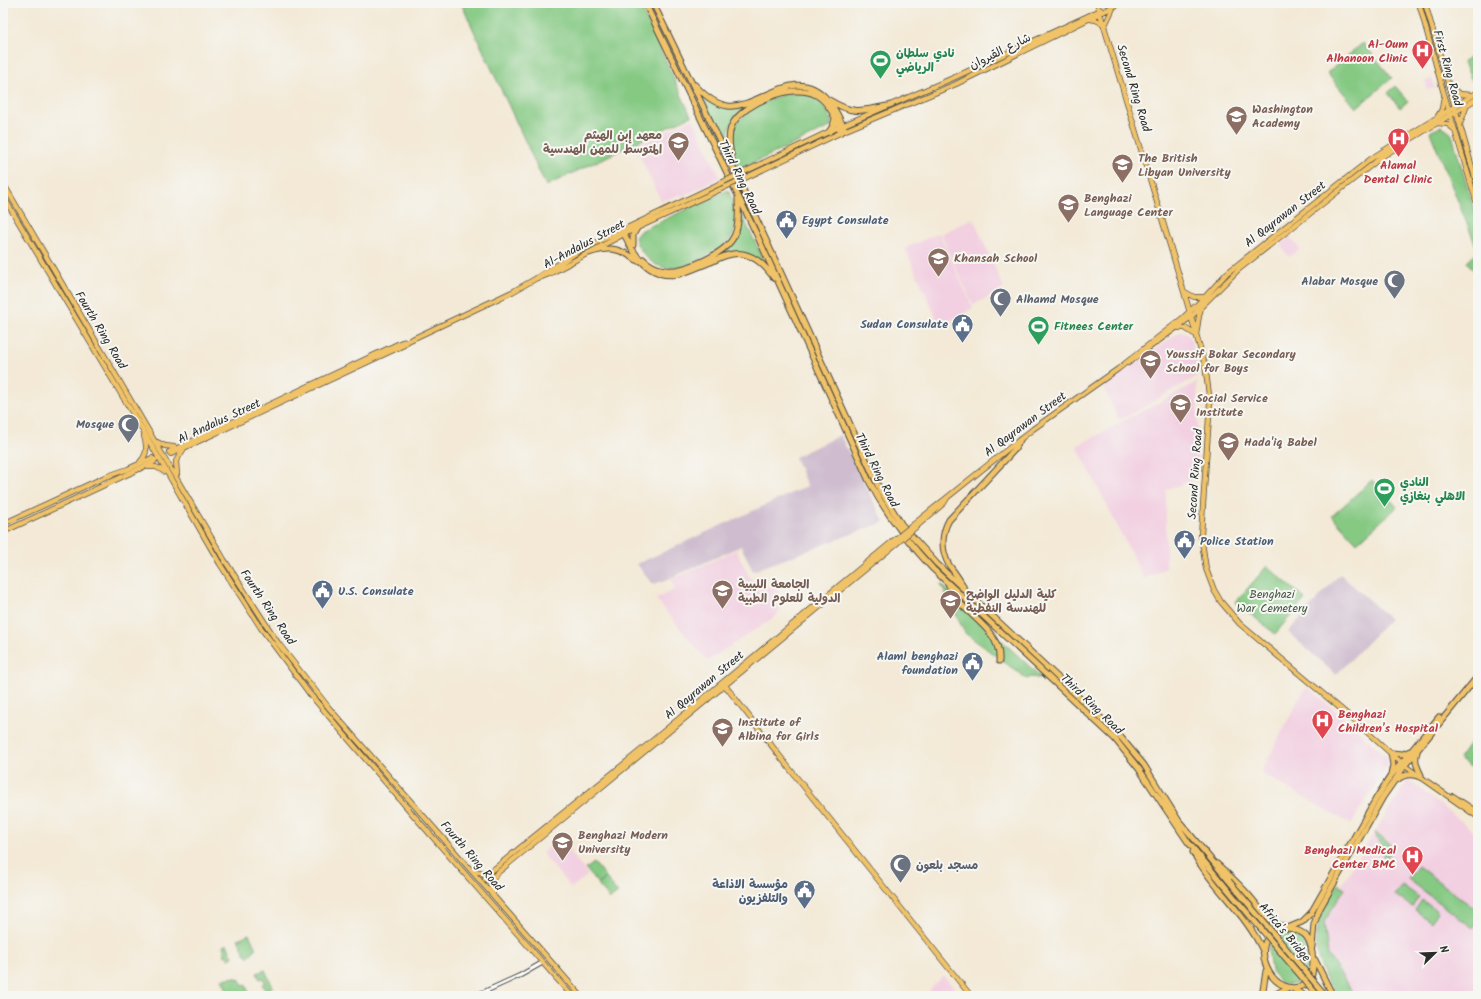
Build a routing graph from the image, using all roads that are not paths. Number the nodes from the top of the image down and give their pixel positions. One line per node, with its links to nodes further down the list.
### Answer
1 (645, 3): 31 (highway, Third Ring Road)
2 (653, 3): 11 (highway, Third Ring Road)
3 (1097, 3): 8 (main road, Second Ring Road); 9 (main road)
4 (1104, 3): 7 (main road)
5 (1419, 3): 14 (main road, First Ring Road)
6 (1425, 3): 12 (main road, First Ring Road)
7 (1117, 5): 8 (main road); 10 (main road)
8 (1100, 12): 9 (main road); 10 (main road, Second Ring Road)
9 (1090, 17): 10 (main road); 18 (main road); 25 (main road, شارع القيروان)
10 (1104, 25): 41 (main road, Second Ring Road)
11 (691, 80): 16 (highway); 28 (highway, Third Ring Road)
12 (1448, 84): 13 (main road); 19 (main road, First Ring Road)
13 (1476, 93): 19 (main road, Al Qayrawan Street)
14 (1444, 94): 20 (main road, First Ring Road); 22 (main road)
15 (1478, 98): 17 (main road, Al Qayrawan Street)
16 (828, 99): 18 (highway); 25 (highway)
17 (1467, 105): 19 (main road, Al Qayrawan Street); 24 (main road)
18 (887, 106): 25 (main road)
19 (1455, 109): 20 (main road, Al Qayrawan Street); 24 (main road, First Ring Road)
20 (1450, 112): 22 (main road, Al Qayrawan Street); 23 (main road, Al Qayrawan Street); 26 (main road, First Ring Road)
21 (835, 117): 25 (highway); 27 (highway); 28 (highway)
22 (1438, 117): 42 (main road, Al Qayrawan Street)
23 (1437, 122): 26 (main road); 43 (main road, Al Qayrawan Street)
24 (1460, 126): 30 (main road, First Ring Road)
25 (842, 129): 27 (main road, Al-Andalus Street); 34 (main road, Al-Andalus Street, bridge)
26 (1455, 130): 33 (main road, First Ring Road)
27 (829, 132): 35 (main road, Al-Andalus Street, bridge)
28 (734, 170): 63 (highway, Third Ring Road)
29 (3, 183): 50 (main road, Fourth Ring Road)
30 (1478, 188)
31 (737, 195): 36 (highway); 40 (highway, Third Ring Road)
32 (3, 196): 49 (main road, Fourth Ring Road)
33 (1478, 207)
34 (637, 228): 35 (main road, Al-Andalus Street); 36 (highway)
35 (624, 231): 36 (highway); 37 (main road, Al-Andalus Street); 38 (highway); 39 (main road, Al-Andalus Street)
36 (633, 245)
37 (589, 253): 38 (highway); 39 (main road, Al-Andalus Street)
38 (649, 268): 40 (highway)
39 (535, 279): 48 (main road, Al Andalus Street)
40 (779, 285): 62 (highway, Third Ring Road)
41 (1184, 292): 42 (main road); 44 (main road, Second Ring Road)
42 (1205, 297): 44 (main road, Al Qayrawan Street)
43 (1202, 306): 44 (main road, Al Qayrawan Street); 46 (main road)
44 (1191, 314): 45 (main road, Al Qayrawan Street); 46 (main road, Second Ring Road); 47 (main road, Al Qayrawan Street)
45 (1177, 328): 46 (main road); 47 (main road, Al Qayrawan Street)
46 (1196, 335): 71 (main road, Second Ring Road)
47 (1118, 369): 51 (main road, Al Qayrawan Street)
48 (260, 411): 52 (main road, Al Andalus Street); 53 (main road, Al Andalus Street)
49 (141, 427): 54 (main road); 56 (main road, Fourth Ring Road)
50 (154, 439): 52 (main road); 57 (main road, Fourth Ring Road)
51 (1020, 440): 63 (highway); 69 (main road, Al Qayrawan Street, bridge)
52 (180, 446): 53 (main road, Al Andalus Street)
53 (186, 447): 57 (main road)
54 (134, 466): 55 (main road); 58 (main road)
55 (144, 467): 56 (main road); 59 (main road)
56 (167, 473): 66 (main road, Fourth Ring Road)
57 (178, 480): 65 (main road, Fourth Ring Road)
58 (78, 489): 59 (main road); 60 (main road)
59 (81, 496): 61 (main road)
60 (3, 524)
61 (3, 532)
62 (947, 582): 64 (highway); 78 (highway, Third Ring Road)
63 (964, 589): 79 (highway, Third Ring Road)
64 (1000, 661)
65 (295, 666): 66 (main road); 80 (main road, Fourth Ring Road)
66 (291, 670): 88 (main road, Fourth Ring Road)
67 (1478, 671): 70 (highway)
68 (1478, 676): 70 (highway)
69 (724, 684): 81 (main road, Al Qayrawan Street); 94 (main road)
70 (1415, 750): 71 (highway); 72 (highway); 73 (highway)
71 (1391, 753): 72 (main road, Second Ring Road); 74 (highway)
72 (1404, 764): 73 (main road); 74 (highway); 75 (highway)
73 (1421, 776): 75 (highway); 76 (main road); 77 (main road)
74 (1390, 777): 84 (highway)
75 (1391, 785): 85 (highway)
76 (1478, 813)
77 (1478, 817)
78 (1188, 842): 82 (highway, Third Ring Road); 86 (highway)
79 (1208, 855): 82 (highway, Third Ring Road); 84 (highway)
80 (469, 868): 81 (main road); 83 (main road, Fourth Ring Road)
81 (494, 873): 83 (main road)
82 (1226, 882): 98 (highway, Africa's Bridge, bridge); 99 (highway, Africa's Bridge, bridge)
83 (494, 897): 93 (main road, Fourth Ring Road)
84 (1289, 928): 85 (highway); 86 (highway)
85 (1312, 947): 87 (highway)
86 (1264, 954): 89 (highway)
87 (1312, 955): 90 (highway); 100 (highway)
88 (542, 963): 91 (street); 92 (main road, Fourth Ring Road)
89 (1266, 968): 90 (highway); 95 (highway)
90 (1289, 988): 96 (highway); 97 (highway)
91 (475, 996)
92 (572, 996)
93 (581, 996)
94 (971, 996)
95 (1262, 996)
96 (1272, 996)
97 (1305, 996)
98 (1318, 996)
99 (1326, 996)
100 (1333, 996)

